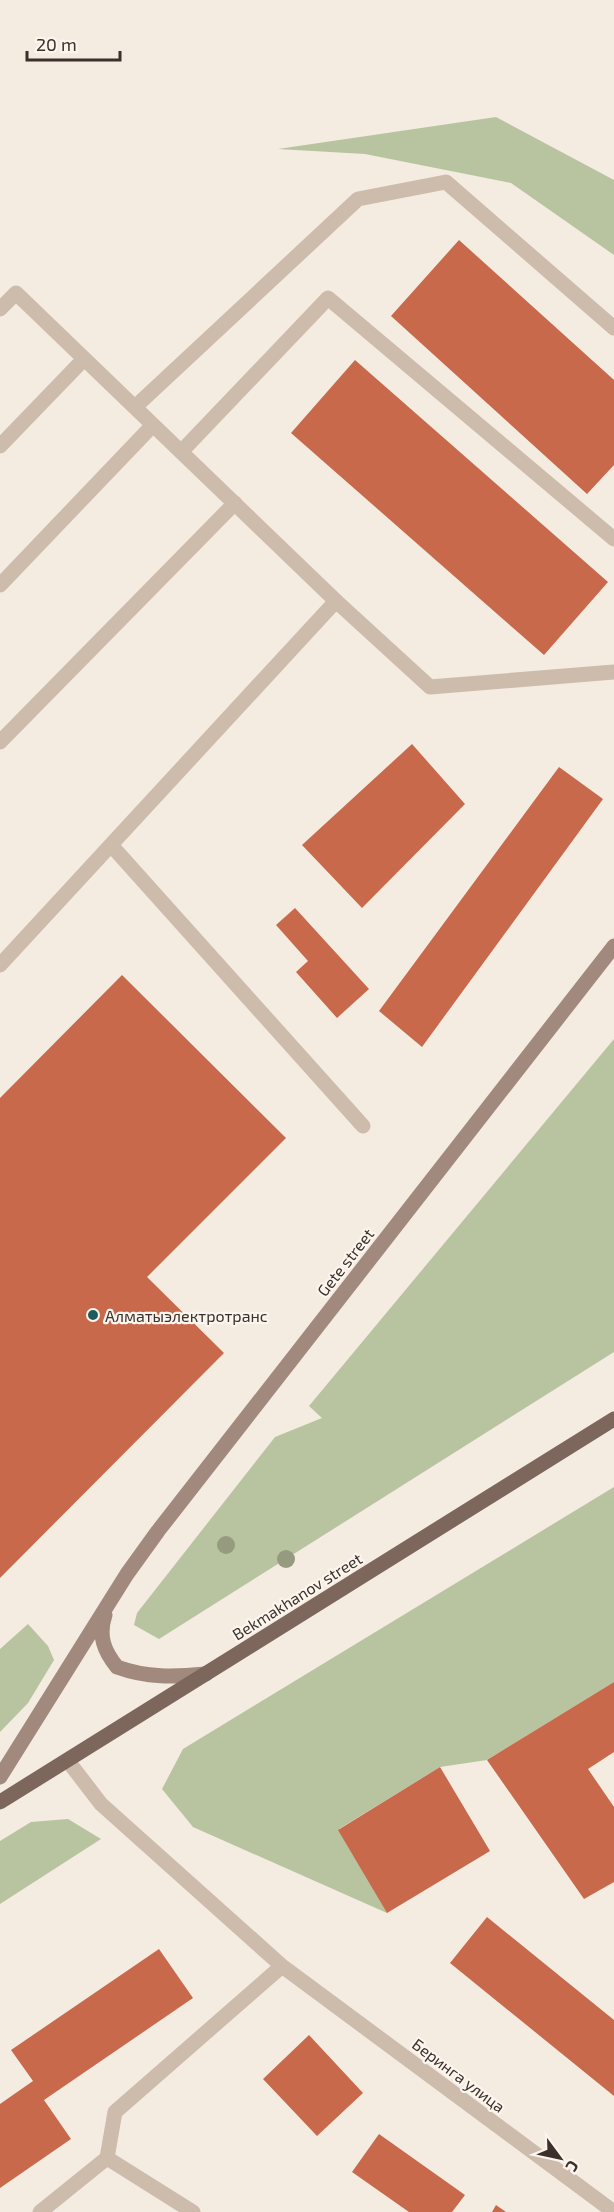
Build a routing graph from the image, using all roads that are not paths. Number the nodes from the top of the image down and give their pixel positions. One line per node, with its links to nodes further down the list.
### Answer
1 (0, 309): 3 (street)
2 (614, 328): 4 (street)
3 (84, 359): 4 (street); 6 (street)
4 (135, 408): 5 (street)
5 (153, 425): 7 (street); 10 (street)
6 (0, 446)
7 (181, 452): 8 (street); 9 (street)
8 (235, 503): 11 (street); 13 (street)
9 (614, 539)
10 (0, 585)
11 (336, 601): 12 (street); 14 (street)
12 (614, 672)
13 (0, 741)
14 (111, 844): 16 (street); 17 (street)
15 (614, 946): 19 (main road, Gete street)
16 (0, 965)
17 (363, 1126)
18 (614, 1419): 20 (main road, Bekmakhanov street)
19 (109, 1603): 20 (main road); 22 (main road, Gete street)
20 (206, 1674): 21 (main road, Bekmakhanov street)
21 (68, 1761): 23 (main road, Bekmakhanov street); 24 (street, Беринга улица)
22 (0, 1777)
23 (0, 1802)
24 (282, 1966): 25 (street); 28 (street, Беринга улица)
25 (107, 2158): 26 (street); 27 (street)
26 (40, 2212)
27 (192, 2212)
28 (614, 2212)

